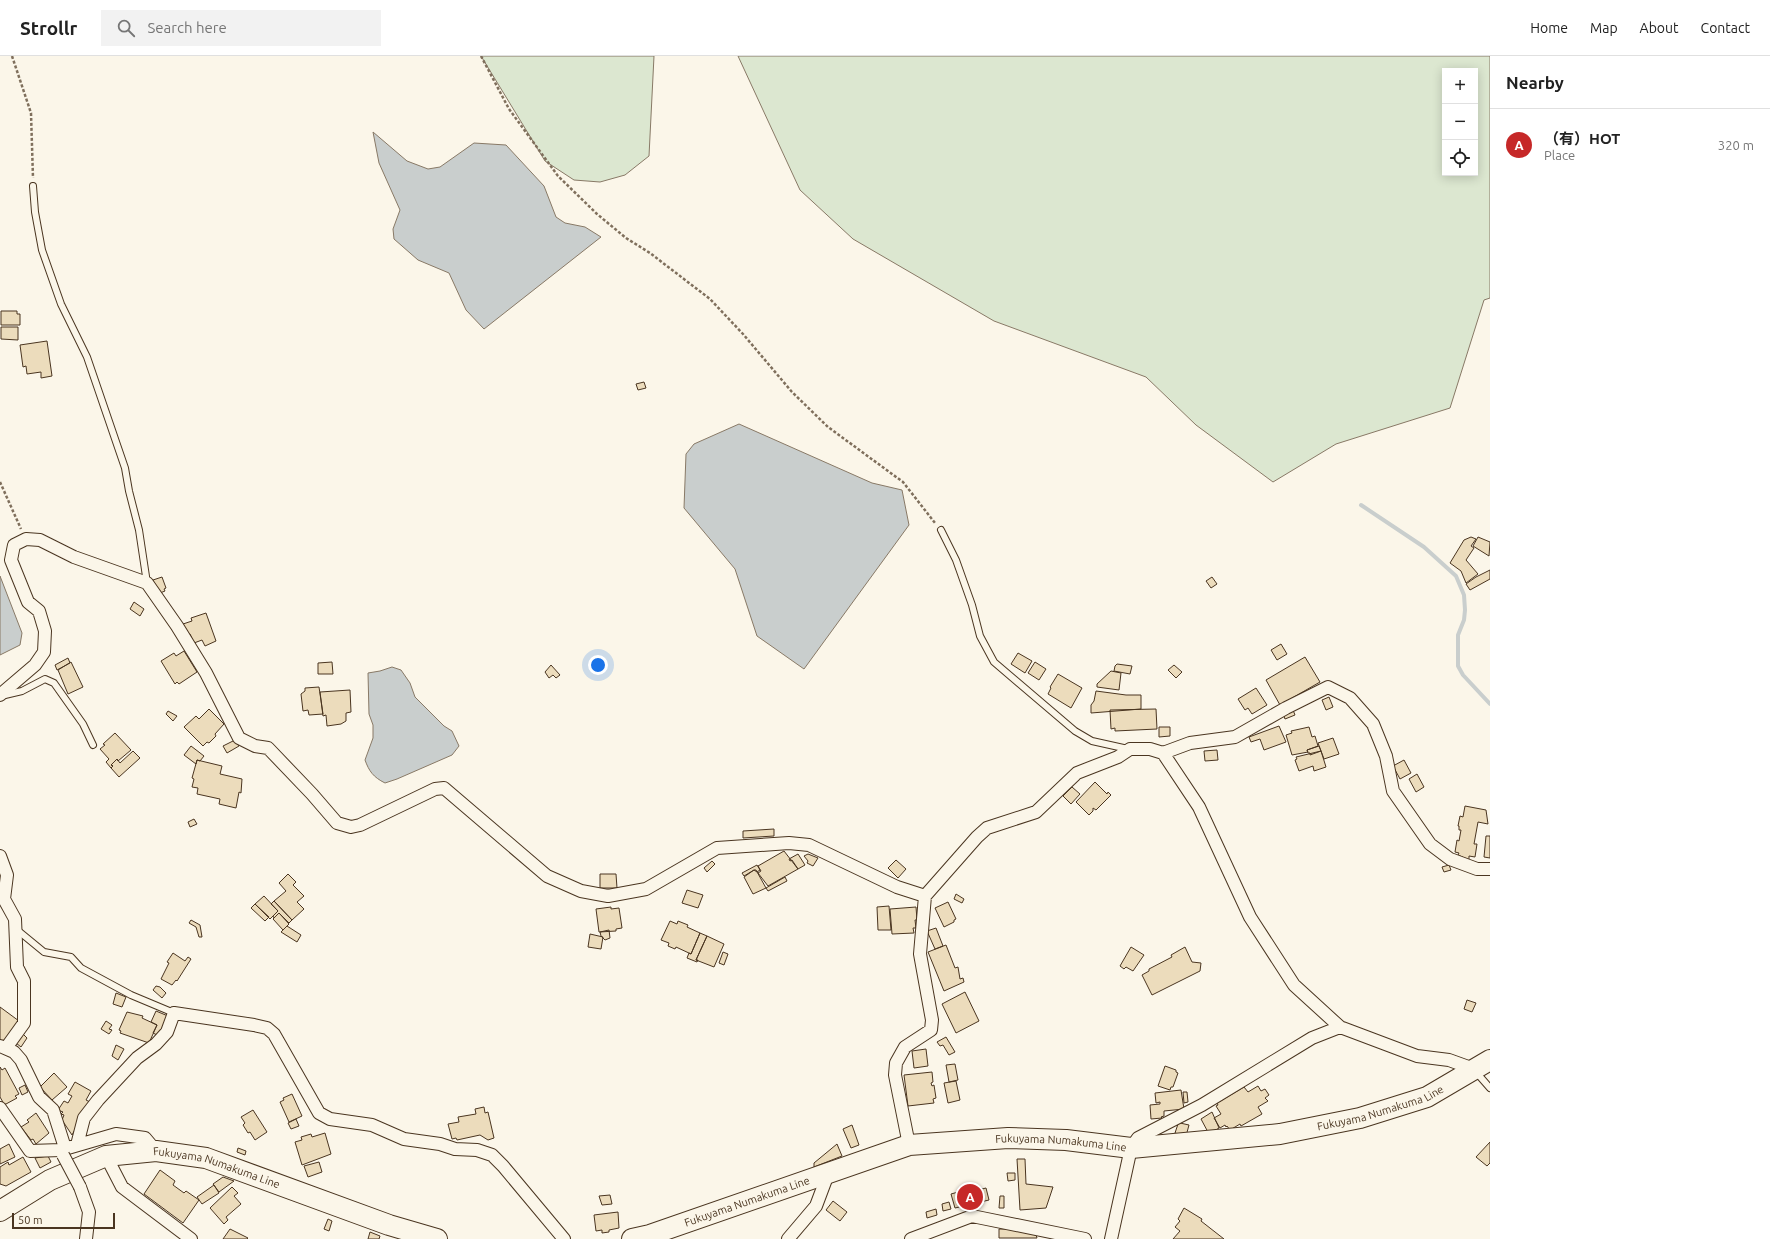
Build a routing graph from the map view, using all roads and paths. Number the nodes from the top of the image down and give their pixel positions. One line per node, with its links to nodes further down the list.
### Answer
1 (12, 56): 3 (path)
2 (481, 56): 5 (path)
3 (33, 186): 7 (lane)
4 (0, 482): 6 (path)
5 (941, 530): 10 (lane)
6 (26, 539): 7 (street); 8 (street)
7 (147, 583): 14 (street)
8 (0, 695): 9 (lane)
9 (93, 745)
10 (1130, 749): 11 (street); 14 (street)
11 (1163, 753): 13 (street); 17 (street)
12 (0, 856): 15 (street)
13 (1490, 869)
14 (925, 896): 23 (street)
15 (16, 929): 16 (lane); 18 (street)
16 (174, 1013): 22 (street); 33 (street)
17 (1340, 1027): 19 (street); 24 (street)
18 (3, 1047): 25 (street)
19 (1482, 1064): 20 (lane); 24 (main road, Fukuyama Numakuma Line)
20 (1490, 1088)
21 (0, 1108): 25 (street)
22 (77, 1144): 25 (street); 26 (street)
23 (909, 1145): 24 (main road, Fukuyama Numakuma Line); 28 (main road, Fukuyama Numakuma Line)
24 (1131, 1148): 38 (street)
25 (63, 1151): 30 (street, bridge)
26 (156, 1151): 27 (main road, Fukuyama Numakuma Line); 32 (main road, Fukuyama Numakuma Line)
27 (106, 1156): 29 (main road, Fukuyama Numakuma Line); 31 (street)
28 (828, 1174): 34 (main road, Fukuyama Numakuma Line); 35 (street)
29 (0, 1211)
30 (86, 1239)
31 (191, 1239)
32 (437, 1239)
33 (564, 1239)
34 (632, 1239)
35 (788, 1239)
36 (911, 1239): 37 (street)
37 (1085, 1239)
38 (1111, 1239)

